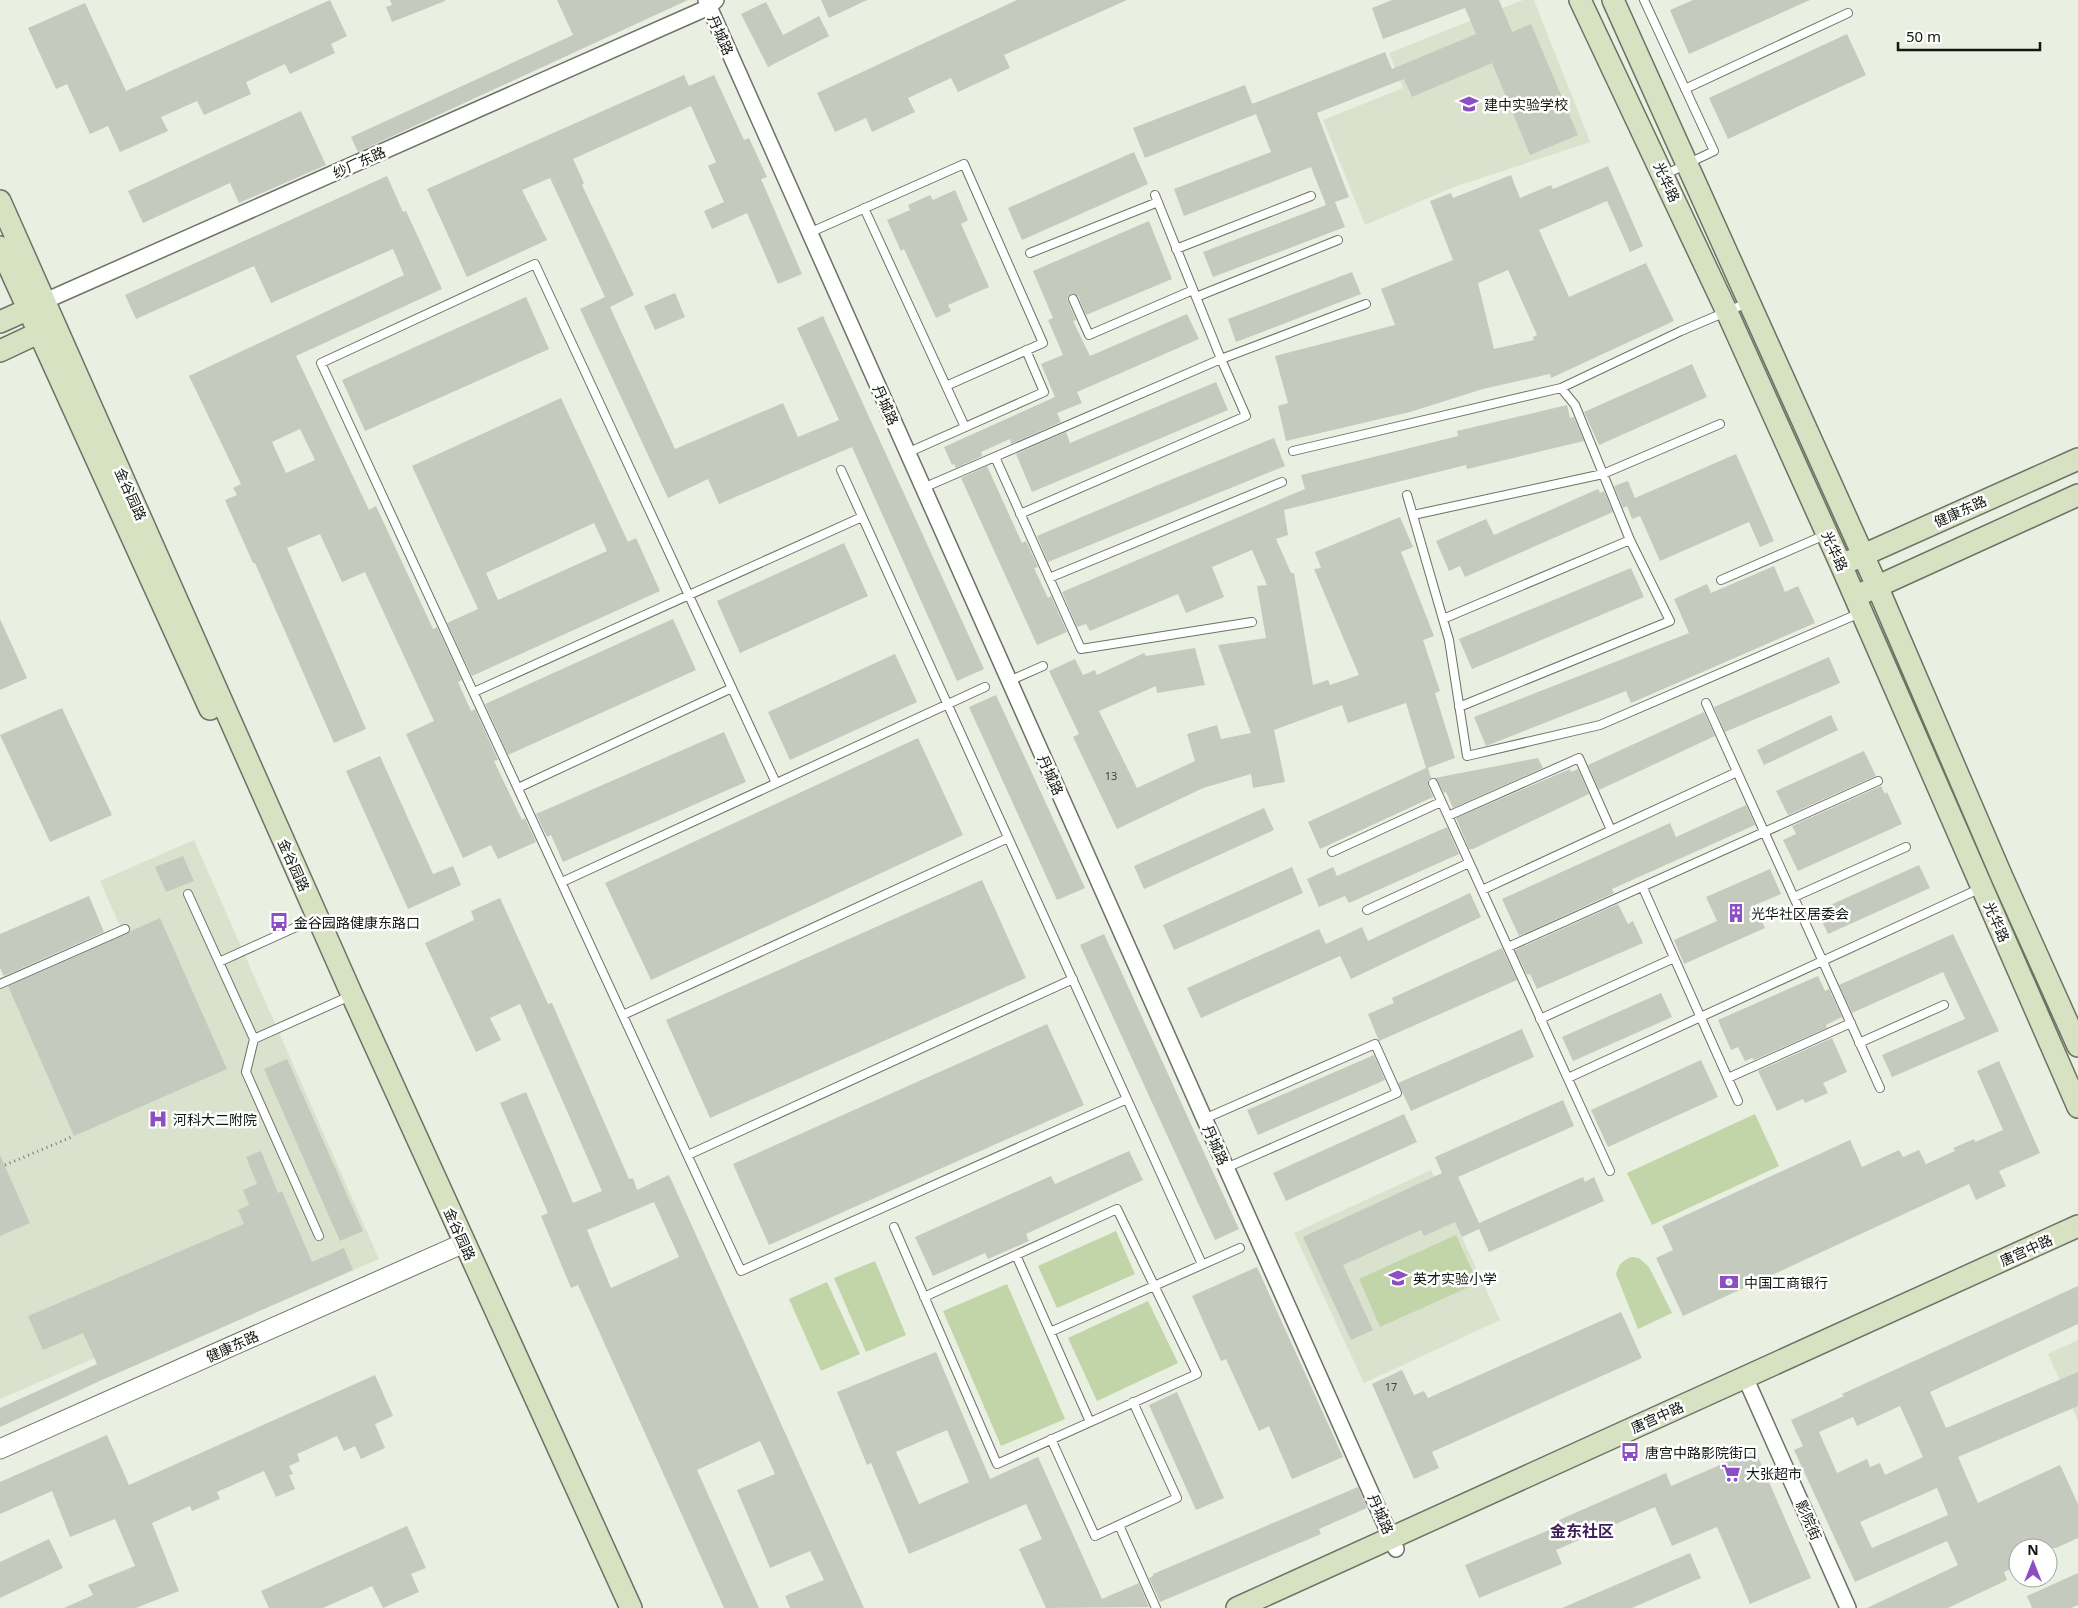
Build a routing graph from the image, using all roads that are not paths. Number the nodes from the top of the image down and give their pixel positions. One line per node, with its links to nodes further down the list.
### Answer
1 (1580, 0): 8 (main road, 光华路)
2 (1613, 0): 7 (main road, 光华路)
3 (1644, 0): 6 (lane)
4 (710, 2): 12 (street, 丹城路); 21 (street, 纱厂东路)
5 (1848, 13): 6 (lane)
6 (1685, 89): 7 (lane)
7 (1688, 164): 8 (lane); 19 (main road, 光华路)
8 (1664, 175): 22 (main road, 光华路)
9 (1312, 196): 15 (lane)
10 (0, 200): 21 (main road, 金谷园路)
11 (864, 208): 12 (lane); 25 (lane); 28 (lane)
12 (809, 232): 33 (street, 丹城路)
13 (1338, 240): 17 (lane)
14 (0, 247): 21 (main road, 金谷园路)
15 (1176, 249): 16 (lane); 17 (lane)
16 (1030, 253)
17 (1194, 294): 18 (lane); 27 (lane)
18 (1073, 299)
19 (1749, 302): 22 (lane); 47 (main road, 光华路)
20 (1366, 304): 27 (lane)
21 (36, 305): 23 (main road, 纱厂东路); 24 (main road, 金谷园路)
22 (1727, 312): 29 (lane); 45 (main road, 光华路)
23 (0, 322)
24 (47, 329): 26 (main road); 84 (main road, 金谷园路)
25 (1026, 350): 28 (lane); 31 (lane)
26 (0, 351)
27 (1221, 359): 34 (lane); 42 (lane)
28 (946, 386): 31 (lane)
29 (1561, 388): 32 (lane); 37 (lane)
30 (1720, 424): 37 (lane)
31 (965, 427): 33 (lane)
32 (1293, 451)
33 (908, 453): 39 (street, 丹城路)
34 (995, 457): 39 (lane); 42 (lane)
35 (2078, 459): 47 (main road, 健康东路)
36 (841, 470): 44 (lane)
37 (1603, 474): 43 (lane); 46 (lane)
38 (1282, 482): 49 (lane)
39 (923, 488): 57 (street, 丹城路)
40 (1407, 495): 43 (lane)
41 (2078, 495): 51 (main road)
42 (1020, 514): 49 (lane)
43 (1413, 515): 54 (lane)
44 (862, 517): 52 (lane); 62 (lane)
45 (1827, 534): 48 (main road, 光华路); 50 (lane)
46 (1630, 540): 54 (lane); 63 (lane)
47 (1863, 554): 48 (main road, 健康东路); 51 (main road, 光华路)
48 (1841, 565): 53 (main road, 光华路)
49 (1049, 578): 55 (lane)
50 (1721, 580)
51 (1878, 586): 53 (main road); 78 (main road, 光华路)
52 (689, 595): 59 (lane); 60 (lane); 60 (lane)
53 (1859, 604): 63 (lane); 78 (main road, 光华路)
54 (1443, 619): 63 (lane)
55 (1252, 622)
56 (1043, 666): 57 (lane)
57 (1009, 681): 107 (street, 丹城路)
58 (985, 687): 62 (lane)
59 (732, 688): 66 (lane); 68 (lane)
60 (474, 692): 68 (lane)
61 (1706, 703): 64 (lane)
62 (947, 704): 66 (lane); 73 (lane)
63 (1459, 707)
64 (1737, 772): 71 (lane); 72 (lane)
65 (1878, 781): 72 (lane)
66 (776, 783): 77 (lane)
67 (1433, 783): 69 (lane)
68 (518, 788): 77 (lane)
69 (1441, 802): 70 (lane); 75 (lane)
70 (1448, 816): 71 (lane); 76 (lane)
71 (1611, 830): 80 (lane)
72 (1765, 833): 79 (lane); 82 (lane)
73 (1008, 838): 90 (lane); 94 (lane)
74 (1906, 846): 82 (lane)
75 (1332, 852)
76 (1469, 863): 80 (lane); 83 (lane)
77 (562, 882): 94 (lane)
78 (1992, 882): 88 (lane); 100 (main road, 光华路); 106 (main road, 光华路)
79 (1643, 888): 86 (lane); 87 (lane)
80 (1482, 890): 86 (lane)
81 (188, 894): 89 (lane)
82 (1794, 897): 88 (lane)
83 (1367, 910)
84 (312, 920): 89 (lane); 92 (main road, 金谷园路)
85 (125, 929): 91 (lane)
86 (1508, 947): 96 (lane)
87 (1674, 958): 95 (lane); 96 (lane)
88 (1822, 960): 95 (lane); 97 (lane)
89 (219, 962): 98 (lane)
90 (1073, 979): 104 (lane); 108 (lane)
91 (0, 984)
92 (347, 997): 98 (lane); 115 (main road, 金谷园路)
93 (1944, 1005): 99 (lane)
94 (623, 1015): 108 (lane)
95 (1700, 1017): 101 (lane); 102 (lane)
96 (1540, 1019): 101 (lane)
97 (1851, 1023): 99 (lane); 102 (lane)
98 (254, 1039): 113 (lane)
99 (1860, 1043): 103 (lane)
100 (2078, 1046)
101 (1568, 1078): 110 (lane)
102 (1728, 1078): 105 (lane)
103 (1880, 1088)
104 (1127, 1099): 108 (lane); 118 (lane)
105 (1738, 1101)
106 (2078, 1107)
107 (1204, 1118): 109 (street, 丹城路); 109 (lane)
108 (688, 1155)
109 (1226, 1168): 128 (street, 丹城路)
110 (1610, 1171)
111 (2078, 1226): 122 (main road, 唐宫中路)
112 (894, 1227): 120 (lane)
113 (319, 1236)
114 (2078, 1238): 122 (main road, 唐宫中路)
115 (459, 1245): 126 (street, 健康东路); 129 (main road, 金谷园路); 130 (main road, 金谷园路)
116 (1240, 1248): 118 (lane)
117 (1016, 1255): 119 (lane); 120 (lane); 121 (lane)
118 (1202, 1264): 119 (lane)
119 (1154, 1285): 121 (lane); 123 (lane)
120 (924, 1297): 125 (lane)
121 (1050, 1332): 124 (lane)
122 (1747, 1382): 128 (main road, 唐宫中路); 134 (street, 影院街)
123 (1133, 1402): 124 (lane); 127 (lane)
124 (1090, 1422): 125 (lane)
125 (1051, 1439): 127 (lane)
126 (0, 1449)
127 (1119, 1525): 131 (lane)
128 (1394, 1544): 132 (main road, 唐宫中路); 133 (main road, 唐宫中路)
129 (618, 1608)
130 (632, 1608)
131 (1156, 1608)
132 (1237, 1608)
133 (1268, 1608)
134 (1848, 1608)

